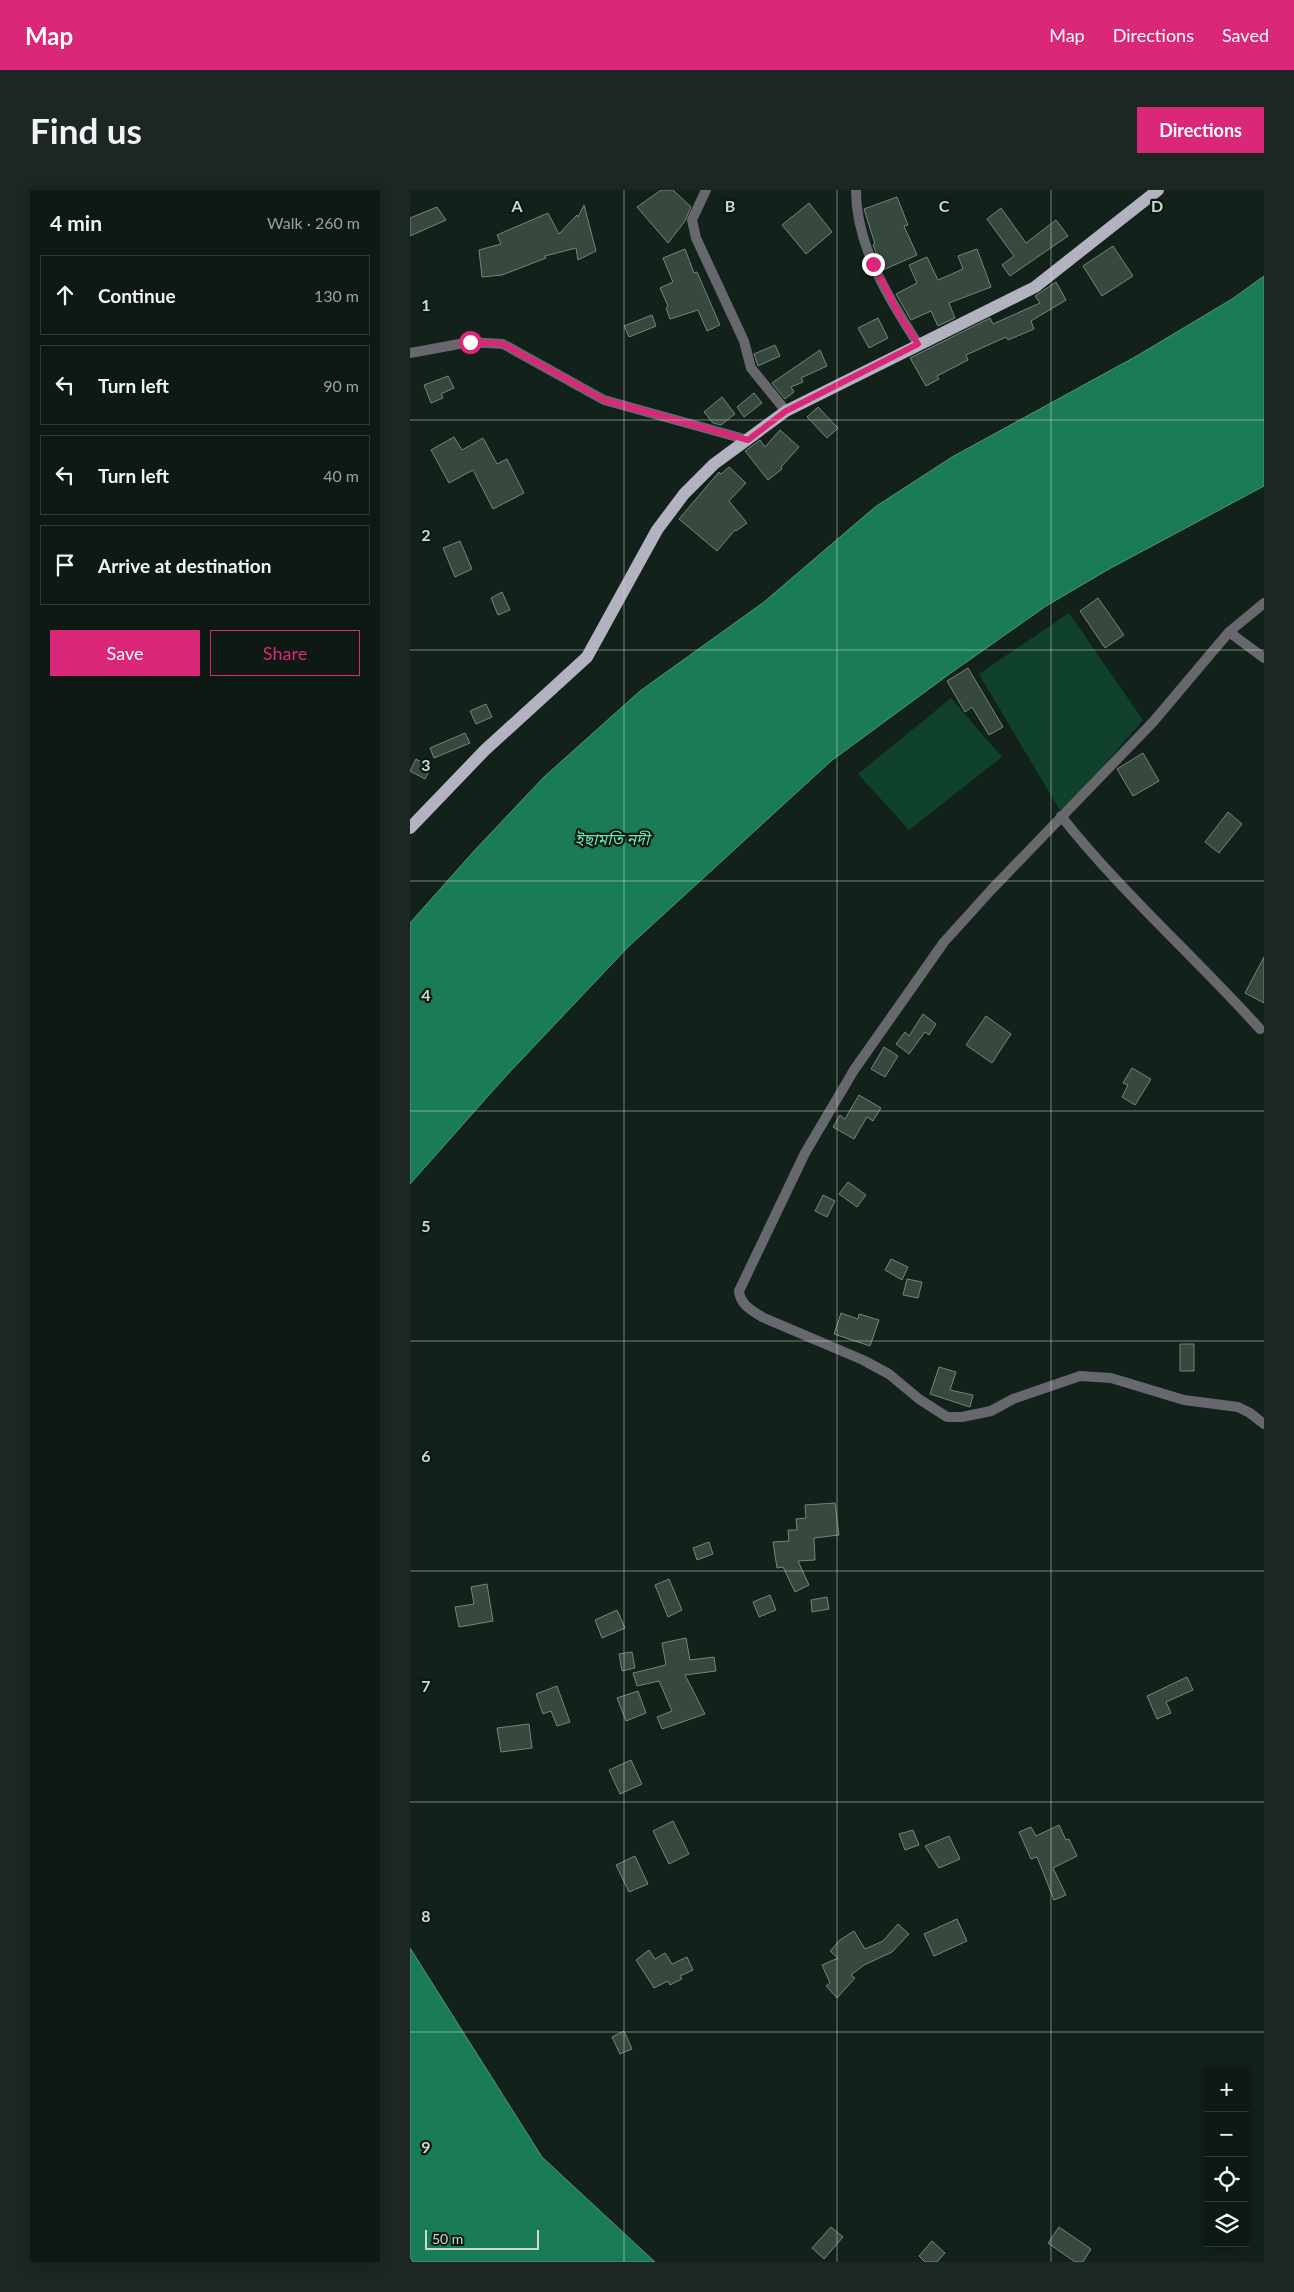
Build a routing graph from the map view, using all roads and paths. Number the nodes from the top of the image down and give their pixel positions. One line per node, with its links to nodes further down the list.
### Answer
1 (706, 190): 6 (street)
2 (856, 190): 4 (street)
3 (1155, 191): 4 (main road)
4 (918, 344): 6 (main road)
5 (410, 353): 7 (street)
6 (786, 411): 7 (main road)
7 (748, 440): 12 (main road)
8 (1264, 603): 9 (street)
9 (1229, 632): 10 (street); 11 (street)
10 (1264, 658)
11 (1061, 816): 13 (street); 14 (street)
12 (410, 828)
13 (1260, 1029)
14 (1264, 1424)

